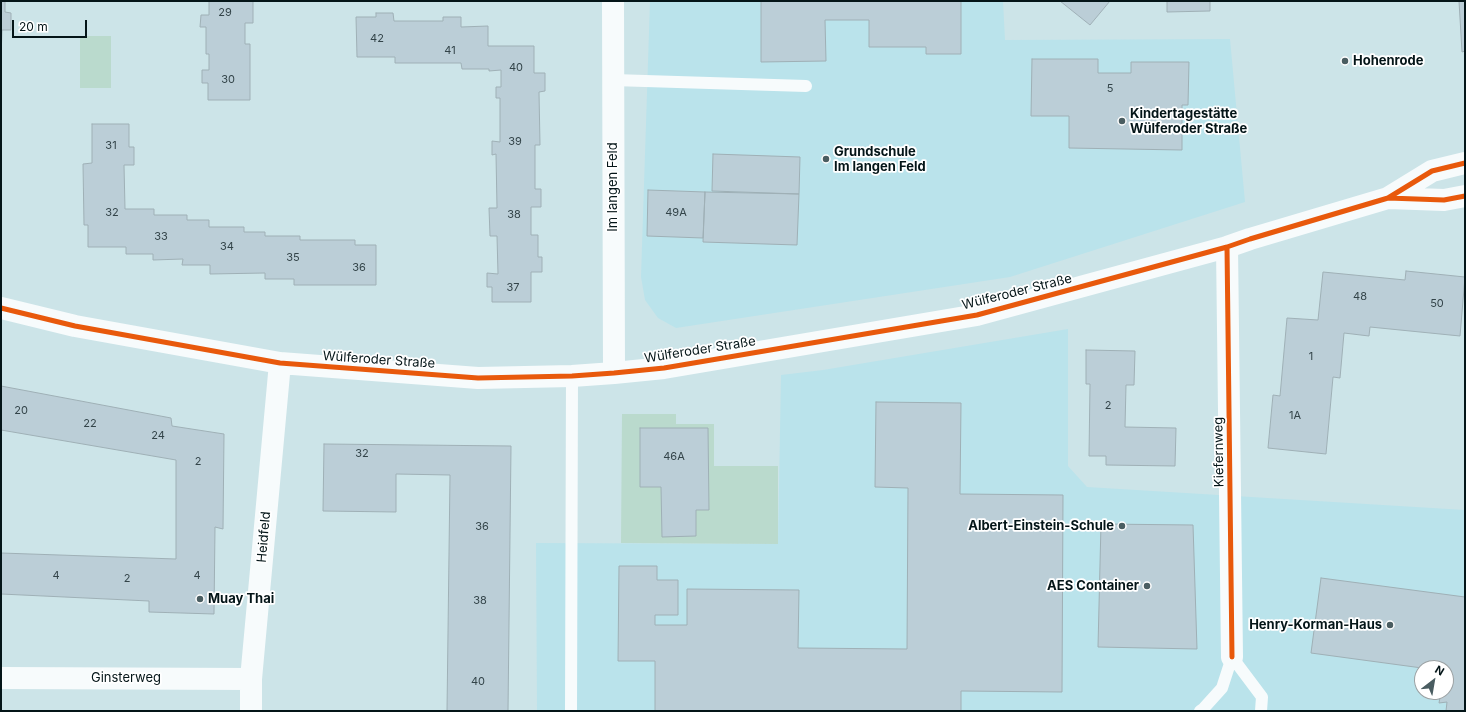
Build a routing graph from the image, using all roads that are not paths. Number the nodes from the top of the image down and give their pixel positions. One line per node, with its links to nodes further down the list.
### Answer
1 (613, 1): 2 (street, Im langen Feld)
2 (613, 80): 3 (lane); 10 (street, Im langen Feld)
3 (806, 86)
4 (1465, 162): 6 (street, Wülferoder Straße)
5 (1465, 196): 6 (street, Wülferoder Straße)
6 (1388, 198): 7 (street, Wülferoder Straße)
7 (1227, 247): 10 (street, Wülferoder Straße); 12 (street, Kiefernweg)
8 (1, 308): 9 (street, Wülferoder Straße)
9 (280, 363): 11 (street, Wülferoder Straße); 14 (street, Heidfeld)
10 (614, 373): 11 (street, Wülferoder Straße)
11 (572, 376): 16 (lane)
12 (1232, 658): 17 (lane); 18 (lane)
13 (1, 678): 14 (street, Ginsterweg)
14 (251, 679): 15 (street, Heidfeld)
15 (251, 711)
16 (571, 711)
17 (1200, 711)
18 (1261, 711)

